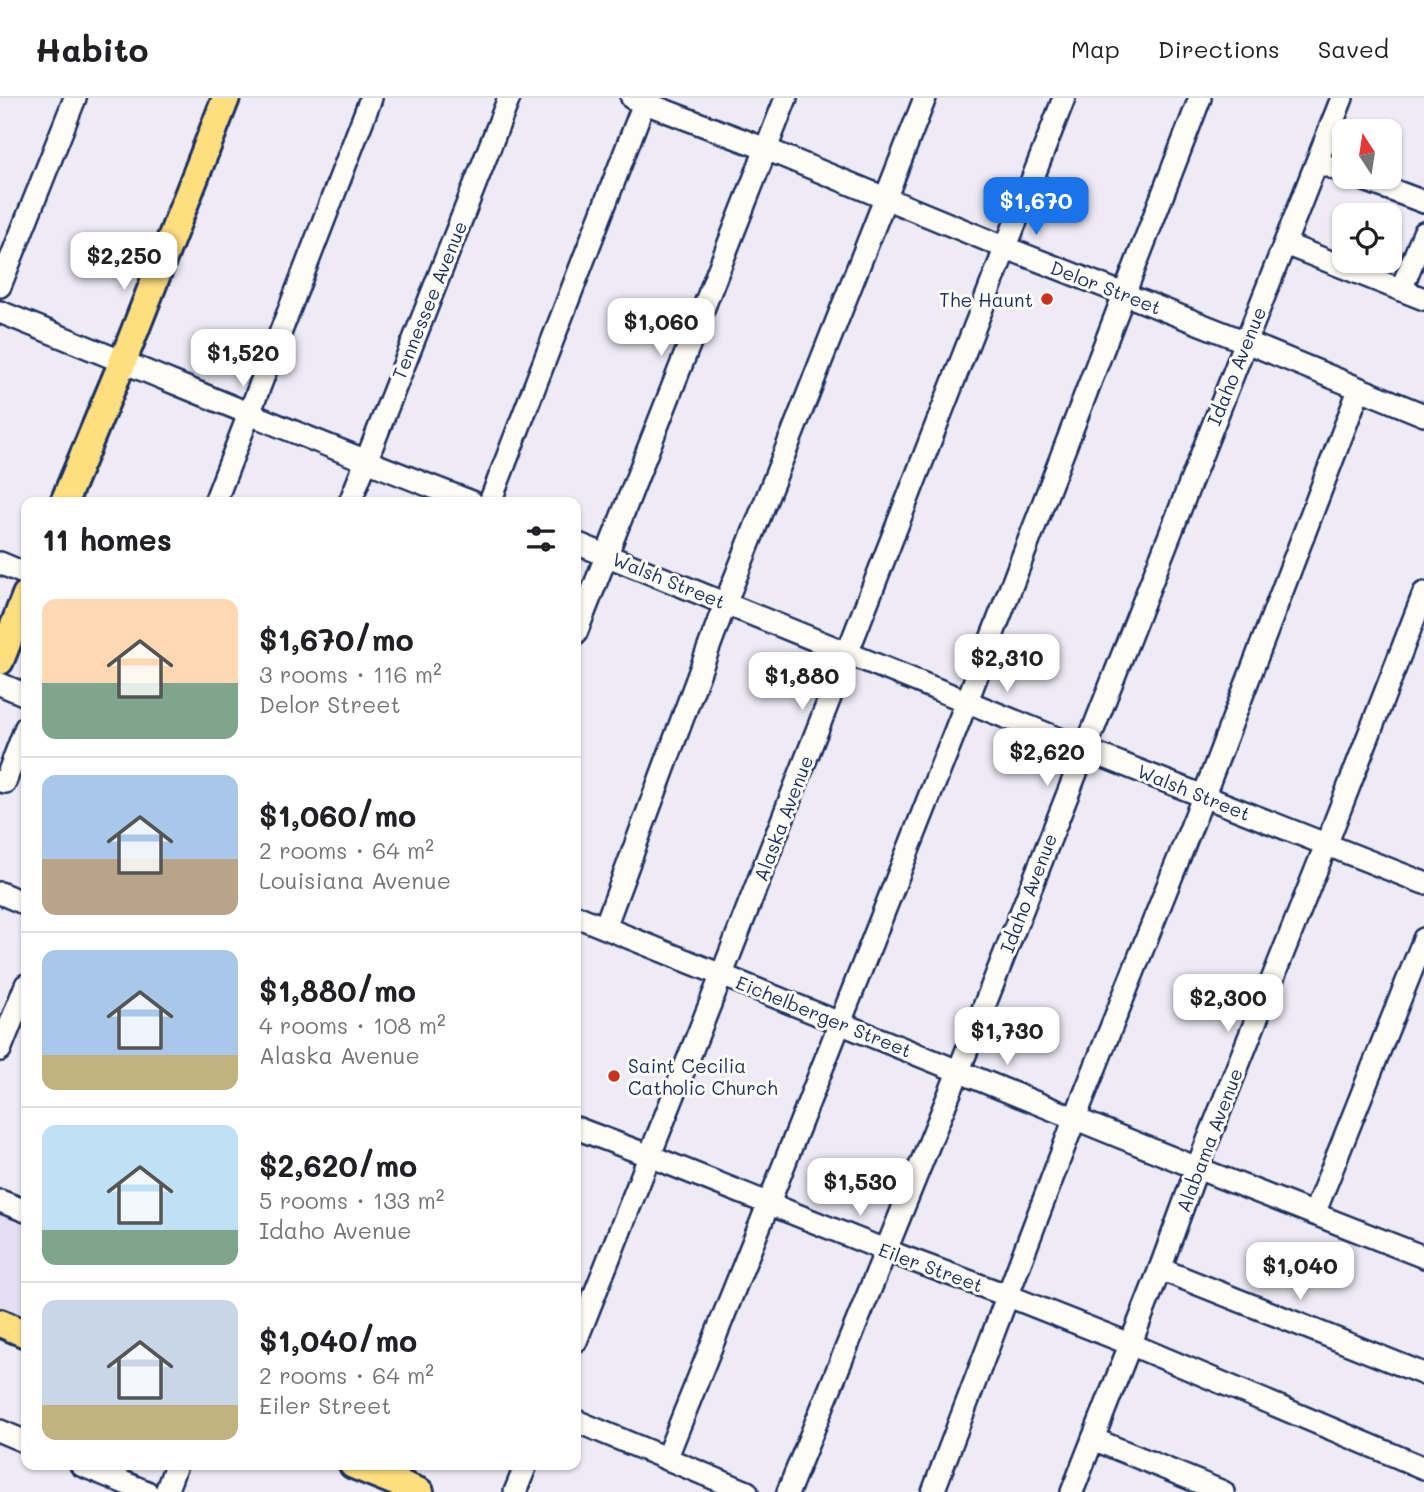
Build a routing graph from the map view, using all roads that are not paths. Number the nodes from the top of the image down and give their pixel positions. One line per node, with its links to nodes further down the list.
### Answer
1 (75, 98): 20 (street)
2 (226, 98): 26 (main road)
3 (371, 98): 28 (street)
4 (509, 98): 30 (street, Tennessee Avenue)
5 (786, 98): 11 (street)
6 (925, 98): 15 (street)
7 (1064, 98): 19 (street, Alaska Avenue)
8 (1200, 98): 22 (street)
9 (1342, 98): 12 (street, Idaho Avenue)
10 (641, 100): 11 (street, Delor Street); 35 (street)
11 (766, 149): 15 (street, Delor Street); 37 (street)
12 (1317, 162): 13 (street); 18 (street, Idaho Avenue)
13 (1332, 168)
14 (1389, 189): 16 (street)
15 (884, 198): 19 (street, Delor Street); 41 (street)
16 (1424, 202)
17 (1424, 233): 21 (street)
18 (1285, 244): 21 (street); 25 (street, Idaho Avenue)
19 (1004, 247): 22 (street, Delor Street); 44 (street, Alaska Avenue)
20 (0, 286)
21 (1401, 290): 23 (street)
22 (1123, 293): 25 (street, Delor Street); 48 (street)
23 (1424, 299)
24 (0, 312): 26 (street)
25 (1246, 342): 27 (street, Delor Street); 50 (street, Idaho Avenue)
26 (123, 361): 28 (street); 31 (main road)
27 (1359, 390): 29 (street, Delor Street); 52 (street)
28 (249, 414): 30 (street); 32 (street)
29 (1424, 415)
30 (365, 462): 33 (street, Tennessee Avenue); 34 (street)
31 (66, 497)
32 (217, 497)
33 (352, 497)
34 (459, 497)
35 (492, 497)
36 (581, 545): 37 (street, Walsh Street)
37 (606, 555): 41 (street, Walsh Street); 43 (street)
38 (0, 563): 39 (street)
39 (21, 572)
40 (1424, 593): 53 (street, Alabama Avenue)
41 (725, 604): 44 (street, Walsh Street); 58 (street)
42 (21, 607): 45 (main road)
43 (581, 620)
44 (848, 653): 48 (street, Walsh Street); 60 (street, Alaska Avenue)
45 (0, 661)
46 (0, 684): 47 (street)
47 (21, 693)
48 (967, 700): 50 (street, Walsh Street); 62 (street)
49 (21, 744): 51 (street)
50 (1084, 749): 52 (street, Walsh Street); 64 (street, Idaho Avenue)
51 (0, 781)
52 (1204, 795): 53 (street, Walsh Street); 65 (street)
53 (1326, 845): 54 (street, Walsh Street); 68 (street, Alabama Avenue)
54 (1424, 883)
55 (0, 893): 56 (street)
56 (21, 902)
57 (581, 918): 58 (street, Eichelberger Street)
58 (605, 927): 60 (street, Eichelberger Street)
59 (1424, 939): 72 (street)
60 (722, 974): 62 (street, Eichelberger Street); 67 (street, Alaska Avenue)
61 (21, 998): 63 (street)
62 (840, 1023): 64 (street, Eichelberger Street); 70 (street)
63 (0, 1050)
64 (959, 1070): 65 (street, Eichelberger Street); 73 (street, Idaho Avenue)
65 (1074, 1118): 68 (street, Eichelberger Street); 76 (street)
66 (581, 1130): 67 (street, Eiler Street)
67 (650, 1156): 70 (street, Eiler Street); 78 (street, Alaska Avenue)
68 (1197, 1168): 72 (street, Eichelberger Street); 75 (street, Alabama Avenue)
69 (0, 1201): 71 (street)
70 (770, 1204): 73 (street, Eiler Street); 86 (street)
71 (21, 1209)
72 (1314, 1214): 74 (street, Eichelberger Street)
73 (887, 1251): 76 (street, Eiler Street); 97 (street, Idaho Avenue)
74 (1424, 1257)
75 (1160, 1269): 80 (street, Alabama Avenue); 81 (street)
76 (1006, 1295): 80 (street, Eiler Street); 98 (street)
77 (0, 1324): 79 (main road)
78 (581, 1328)
79 (21, 1332)
80 (1130, 1344): 84 (street, Alabama Avenue); 87 (street, Eiler Street)
81 (1424, 1374)
82 (581, 1424): 86 (street)
83 (0, 1432): 85 (street)
84 (1093, 1439): 99 (street, Alabama Avenue); 100 (street)
85 (21, 1440)
86 (666, 1459): 96 (street)
87 (1424, 1468)
88 (93, 1470): 92 (street)
89 (174, 1470): 93 (street)
90 (365, 1470): 94 (main road)
91 (524, 1470): 95 (street)
92 (147, 1492)
93 (166, 1492)
94 (420, 1492)
95 (515, 1492)
96 (747, 1492)
97 (788, 1492)
98 (933, 1492)
99 (1072, 1492)
100 (1223, 1492)

